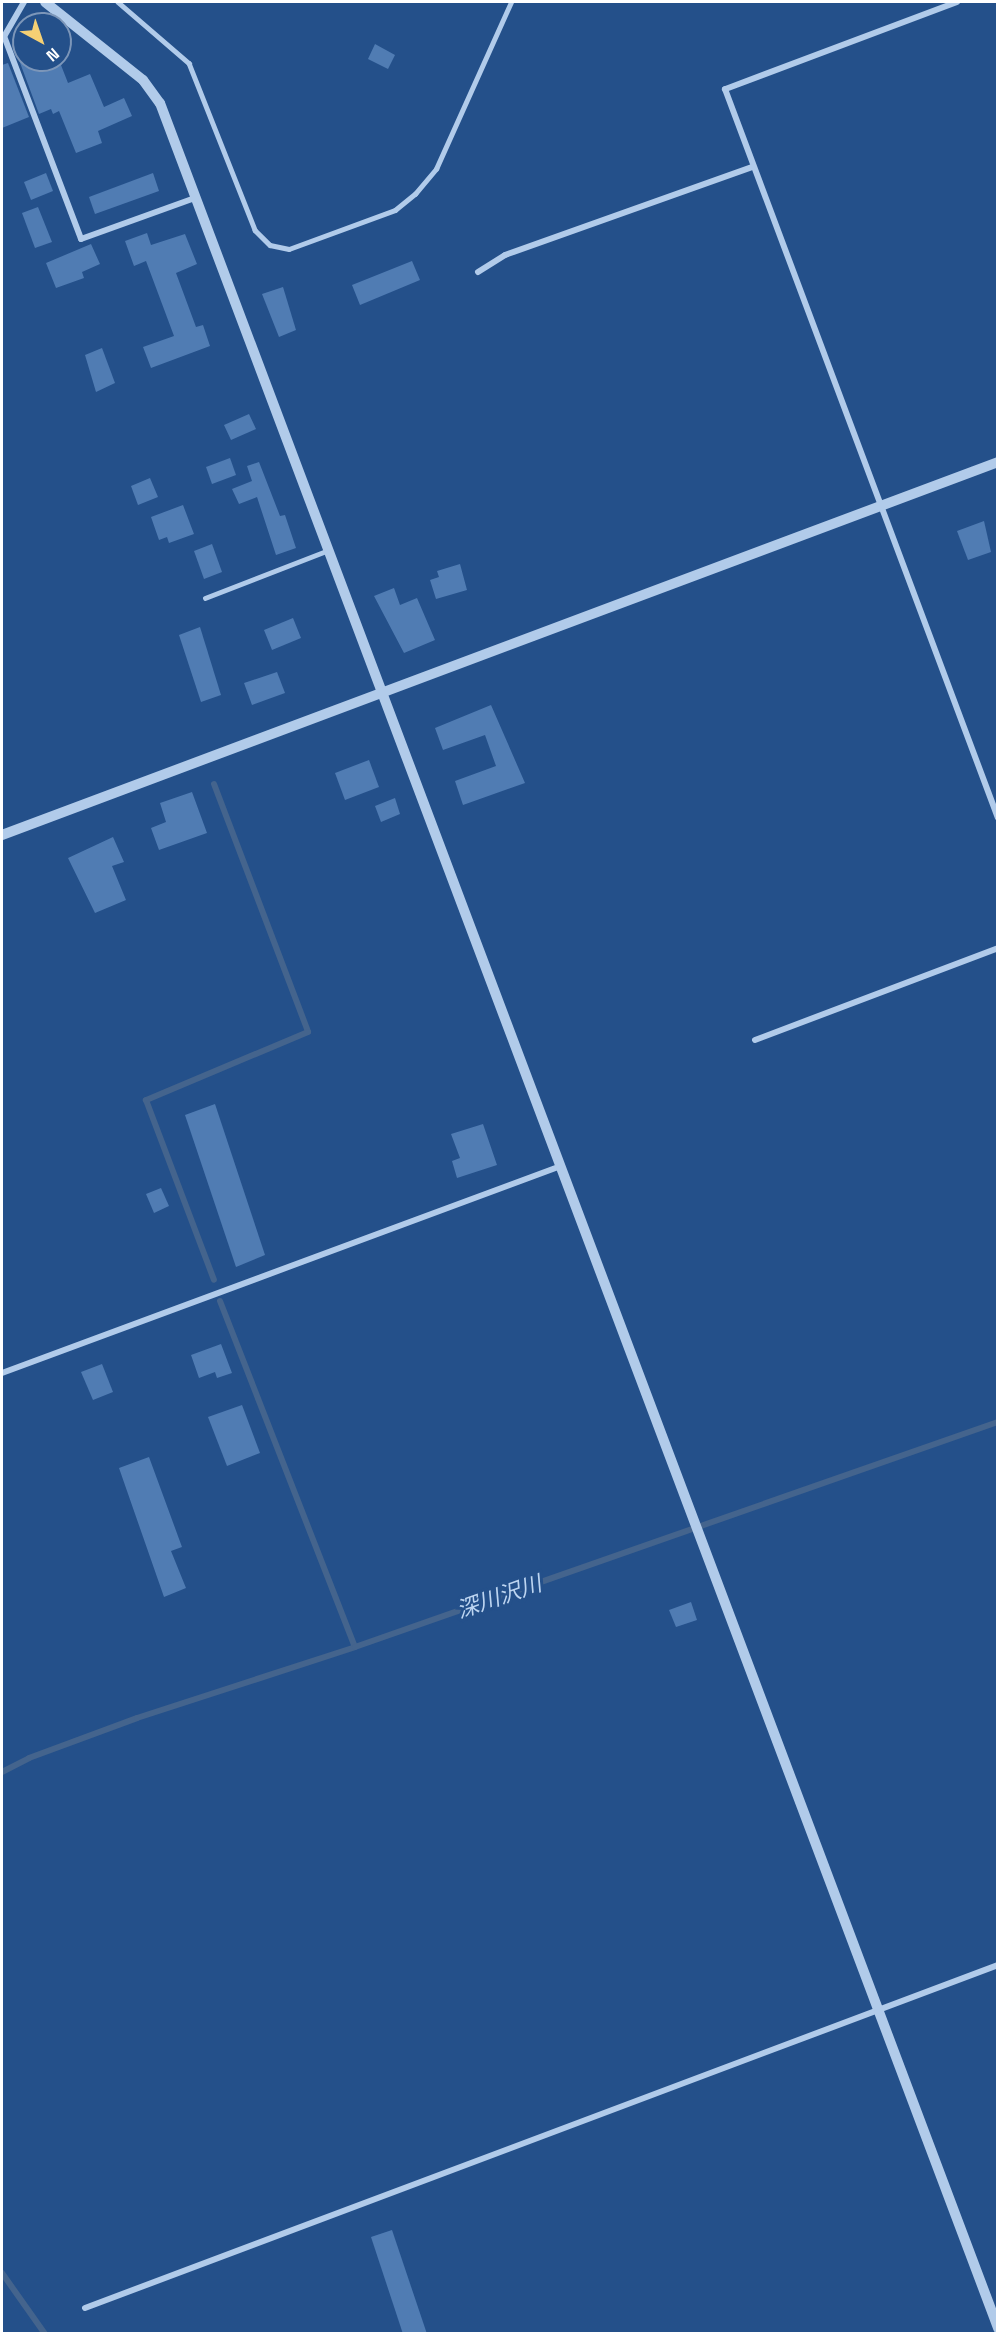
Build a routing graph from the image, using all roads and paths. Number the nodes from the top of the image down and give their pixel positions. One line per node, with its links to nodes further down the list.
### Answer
1 (24, 2): 7 (street)
2 (45, 2): 7 (street)
3 (118, 2): 4 (lane)
4 (511, 2)
5 (957, 2): 6 (street)
6 (752, 166): 8 (street); 10 (street)
7 (195, 198): 11 (street)
8 (478, 272)
9 (998, 462): 10 (street)
10 (882, 506): 13 (street); 14 (street)
11 (329, 550): 12 (lane); 13 (street)
12 (205, 598)
13 (382, 693): 15 (street); 18 (street)
14 (998, 818)
15 (2, 835)
16 (998, 948): 17 (street)
17 (755, 1040)
18 (561, 1166): 19 (street); 21 (street)
19 (2, 1373)
20 (998, 1965): 21 (street)
21 (875, 2010): 22 (street); 23 (street)
22 (85, 2308)
23 (998, 2328)

